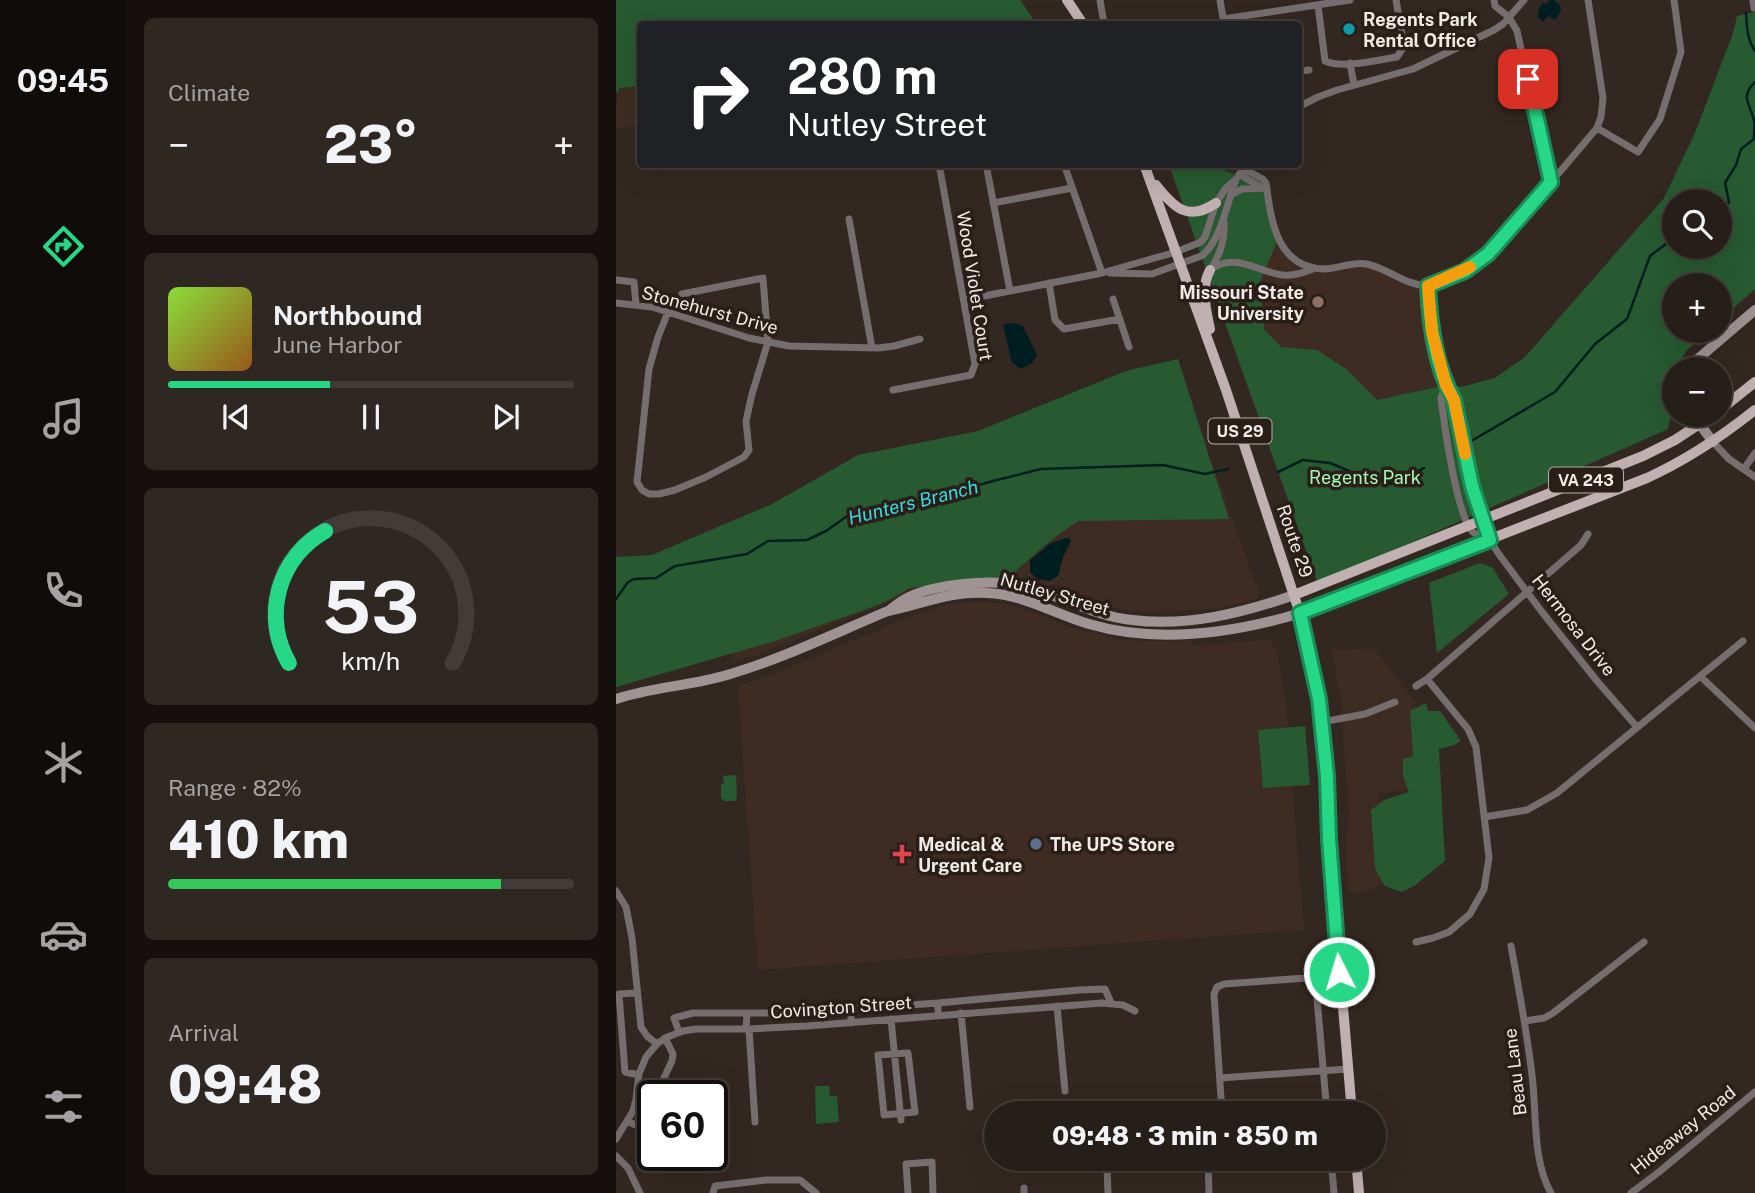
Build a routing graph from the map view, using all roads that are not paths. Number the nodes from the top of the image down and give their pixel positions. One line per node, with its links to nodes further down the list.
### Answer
1 (1067, 0): 12 (main road)
2 (1100, 0): 13 (street)
3 (1220, 0): 14 (street)
4 (1350, 0): 10 (street)
5 (1396, 0): 16 (street)
6 (1494, 0): 11 (street)
7 (1524, 0): 11 (street)
8 (1588, 0): 21 (street)
9 (1674, 0): 21 (street)
10 (1318, 5): 15 (street); 16 (street)
11 (1509, 17): 19 (street); 27 (street)
12 (1081, 21)
13 (1104, 21)
14 (1223, 21)
15 (1229, 21)
16 (1350, 64): 19 (street)
17 (1309, 70): 18 (street)
18 (1302, 71)
19 (1354, 85): 20 (street)
20 (1302, 105)
21 (1597, 128): 27 (street)
22 (940, 168): 46 (street, Wood Violet Court)
23 (987, 168): 31 (street)
24 (1065, 168): 29 (street)
25 (1146, 170): 32 (main road); 35 (main road, Route 29 / US 29)
26 (1240, 171): 28 (street); 30 (street); 32 (street)
27 (1551, 182): 42 (street)
28 (1264, 187): 30 (street); 37 (street)
29 (1072, 188): 31 (street); 39 (street)
30 (1230, 197): 33 (street)
31 (993, 203): 43 (street)
32 (1216, 203): 35 (street)
33 (1223, 217): 36 (street); 38 (street)
34 (849, 219): 55 (street)
35 (1176, 252): 36 (main road, Route 29 / US 29); 39 (street)
36 (1180, 264): 39 (street); 57 (main road, Route 29 / US 29)
37 (1315, 268): 38 (street); 42 (street)
38 (1210, 270): 57 (main road)
39 (1102, 273): 41 (street)
40 (616, 280): 48 (street)
41 (1049, 284): 43 (street); 51 (street)
42 (1428, 286): 59 (street, Hermosa Drive)
43 (1010, 291): 46 (street)
44 (682, 294): 53 (street)
45 (1113, 299): 51 (street)
46 (964, 300): 60 (street, Wood Violet Court)
47 (616, 303): 48 (street, Stonehurst Drive)
48 (636, 305): 50 (street, Stonehurst Drive)
49 (1755, 310): 56 (main road)
50 (668, 312): 53 (street, Stonehurst Drive); 53 (street)
51 (1119, 318): 54 (street)
52 (920, 339): 55 (street, Stonehurst Drive)
53 (768, 342): 55 (street, Stonehurst Drive)
54 (1129, 347)
55 (872, 348)
56 (1700, 357)
57 (1215, 359): 74 (main road, Route 29 / US 29)
58 (1755, 382): 61 (main road)
59 (1446, 385): 69 (street, Hermosa Drive); 70 (street, Hermosa Drive)
60 (893, 390)
61 (1732, 400)
62 (1755, 410): 65 (main road, Nutley Street / VA 243)
63 (1688, 427): 69 (main road, Nutley Street / VA 243)
64 (1702, 427): 65 (main road)
65 (1713, 442): 67 (street); 72 (main road, Nutley Street / VA 243)
66 (1755, 453): 67 (street)
67 (1744, 469): 68 (street)
68 (1755, 477)
69 (1484, 519): 70 (main road, Nutley Street / VA 243); 72 (street, Hermosa Drive)
70 (1468, 526): 72 (street, Hermosa Drive); 74 (main road, Nutley Street / VA 243)
71 (1588, 534): 73 (street)
72 (1490, 540): 73 (street, Hermosa Drive); 76 (main road, Nutley Street / VA 243)
73 (1528, 592): 79 (street); 84 (street, Hermosa Drive)
74 (1294, 595): 75 (main road, Nutley Street); 76 (main road, Route 29 / US 29)
75 (888, 611): 76 (main road, Nutley Street); 81 (main road, Nutley Street)
76 (1300, 613): 83 (main road, Route 29 / US 29)
77 (1743, 641): 78 (street)
78 (1700, 676): 84 (street); 85 (street)
79 (1427, 678): 80 (street); 86 (street)
80 (1416, 686)
81 (616, 699)
82 (1395, 702): 83 (street)
83 (1322, 722): 108 (main road, Route 29 / US 29)
84 (1637, 727): 86 (street)
85 (1755, 728)
86 (1484, 817): 88 (street)
87 (616, 891): 91 (street)
88 (1416, 942)
89 (1644, 942): 101 (street)
90 (1511, 946): 101 (street, Beau Lane)
91 (636, 993): 106 (street); 110 (street)
92 (938, 1003): 93 (street); 95 (street); 99 (street)
93 (1111, 1003): 94 (street, Covington Street); 96 (street, Covington Street)
94 (1057, 1006): 98 (street, Covington Street); 113 (street)
95 (851, 1009): 97 (street); 102 (street)
96 (1135, 1011)
97 (747, 1013): 103 (street); 104 (street)
98 (961, 1013): 99 (street, Covington Street); 118 (street)
99 (939, 1015): 100 (street, Covington Street)
100 (891, 1019): 102 (street, Covington Street); 107 (street)
101 (1525, 1021): 138 (street, Beau Lane)
102 (852, 1023): 103 (street, Covington Street)
103 (747, 1029): 104 (street, Covington Street); 121 (street)
104 (679, 1032): 105 (street, Covington Street)
105 (664, 1038): 106 (street, Covington Street); 112 (street)
106 (657, 1044): 110 (street, Covington Street)
107 (894, 1054): 119 (street); 119 (street); 119 (street)
108 (1348, 1069): 109 (street); 117 (main road, Route 29 / US 29)
109 (1323, 1071): 111 (street); 111 (street); 116 (street)
110 (639, 1076): 120 (street, Covington Street)
111 (1220, 1078): 115 (street)
112 (663, 1080)
113 (1065, 1091)
114 (1755, 1092): 139 (street, Hideaway Road)
115 (1221, 1101)
116 (1326, 1101)
117 (1351, 1101)
118 (970, 1107)
119 (900, 1117)
120 (627, 1121): 122 (street); 123 (street, Covington Street)
121 (755, 1122)
122 (637, 1126)
123 (616, 1139)
124 (616, 1156): 129 (street)
125 (1107, 1171): 134 (street)
126 (1208, 1171): 135 (street)
127 (1332, 1171): 136 (street)
128 (1357, 1171): 137 (main road)
129 (640, 1193)
130 (713, 1193): 131 (street)
131 (816, 1193)
132 (908, 1193): 133 (street)
133 (933, 1193)
134 (1108, 1193)
135 (1209, 1193)
136 (1334, 1193)
137 (1359, 1193)
138 (1551, 1193)
139 (1631, 1193)

